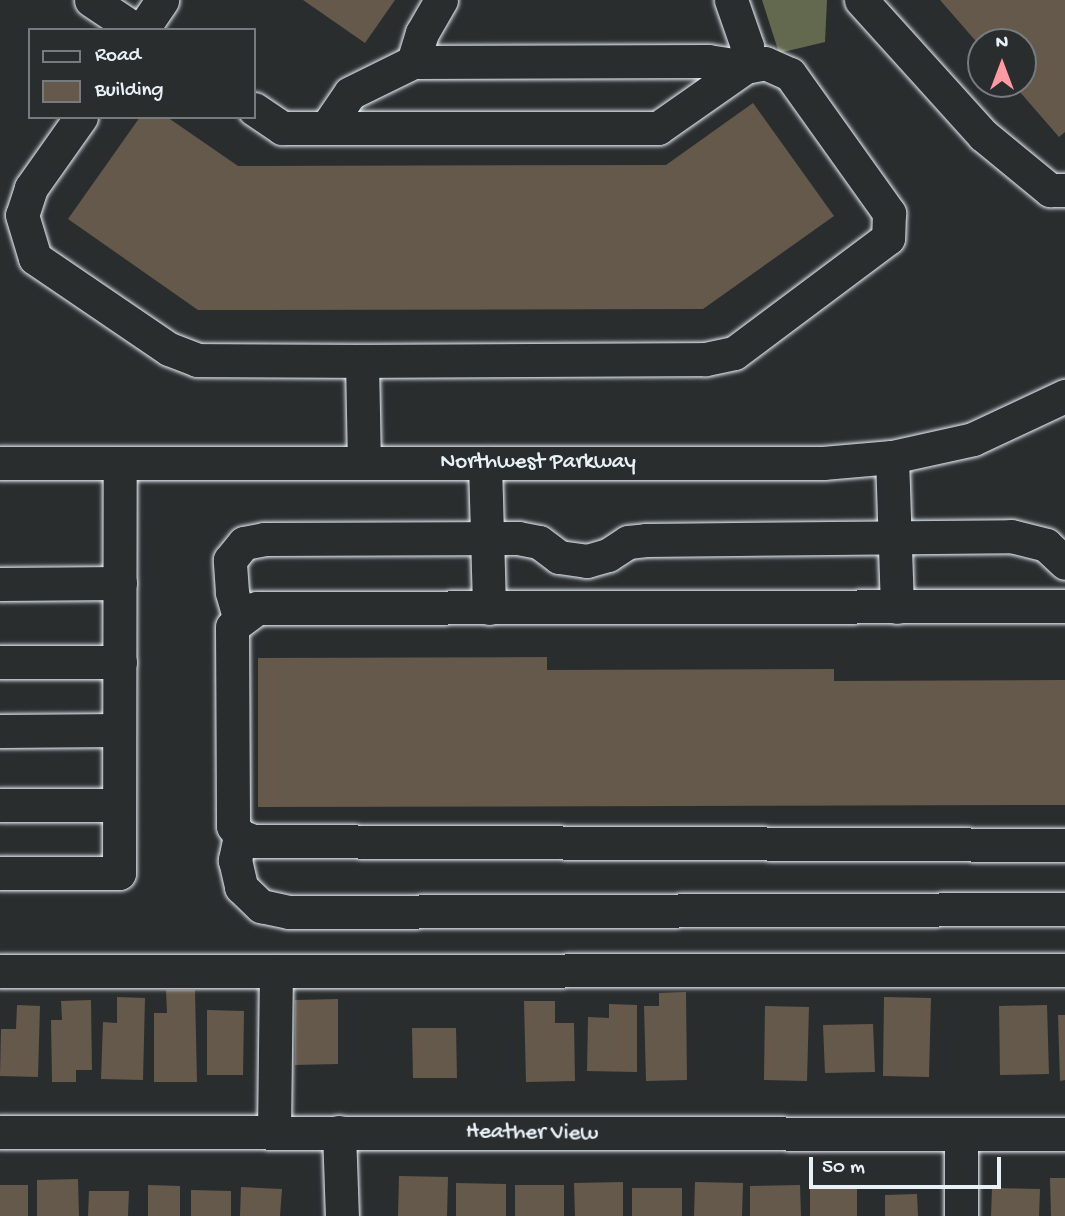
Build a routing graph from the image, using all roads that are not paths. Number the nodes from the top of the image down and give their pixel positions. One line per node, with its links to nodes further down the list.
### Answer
1 (91, 0): 6 (street)
2 (162, 0): 7 (street)
3 (441, 0): 8 (street)
4 (732, 0): 9 (street)
5 (861, 0): 13 (street)
6 (133, 28)
7 (143, 28)
8 (413, 62): 9 (street); 12 (street)
9 (744, 67): 12 (street); 14 (street)
10 (256, 110): 12 (street)
11 (80, 119): 14 (street)
12 (326, 128)
13 (1065, 190)
14 (362, 361): 19 (street)
15 (1061, 406): 16 (street, Northwest Parkway)
16 (891, 457): 20 (street, Northwest Parkway); 21 (street)
17 (0, 463): 18 (street, Northwest Parkway)
18 (120, 463): 19 (street, Northwest Parkway); 24 (street)
19 (364, 463): 20 (street, Northwest Parkway)
20 (485, 463): 22 (street)
21 (894, 534): 22 (street); 23 (street); 27 (street)
22 (487, 538): 28 (street); 29 (street)
23 (1065, 563)
24 (120, 583): 25 (street); 31 (street)
25 (0, 584)
26 (1065, 606): 27 (street)
27 (897, 607): 28 (street)
28 (489, 608): 29 (street)
29 (239, 617): 36 (street)
30 (0, 662): 31 (street)
31 (120, 662): 32 (street)
32 (119, 730): 33 (street); 35 (street)
33 (0, 731)
34 (0, 805): 35 (street)
35 (119, 805): 38 (street)
36 (240, 836): 37 (street); 39 (street)
37 (1065, 845)
38 (0, 873)
39 (1065, 909)
40 (1065, 970): 42 (street)
41 (0, 971): 42 (street)
42 (276, 971): 44 (street)
43 (0, 1132): 44 (street, Heather View)
44 (274, 1132): 45 (street, Heather View)
45 (339, 1132): 46 (street, Heather View); 48 (street)
46 (961, 1134): 47 (street, Heather View); 49 (street)
47 (1065, 1134)
48 (342, 1216)
49 (961, 1216)

